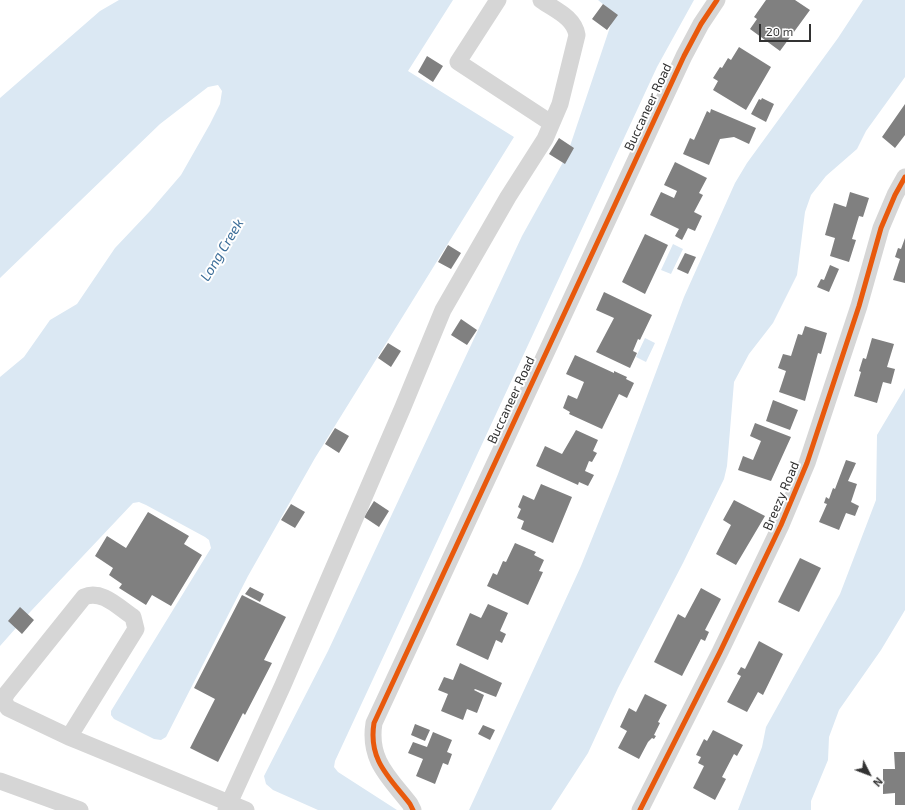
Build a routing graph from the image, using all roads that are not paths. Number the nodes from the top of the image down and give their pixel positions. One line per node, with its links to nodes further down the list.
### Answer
1 (498, 0): 4 (street)
2 (541, 0): 4 (street)
3 (717, 0): 12 (street, Buccaneer Road)
4 (551, 123): 9 (street)
5 (905, 177): 13 (street, Breezy Road)
6 (70, 737): 6 (street); 9 (street)
7 (0, 781): 8 (street)
8 (50, 805): 10 (street)
9 (228, 806): 11 (street)
10 (80, 810)
11 (246, 810)
12 (412, 810)
13 (640, 810)

